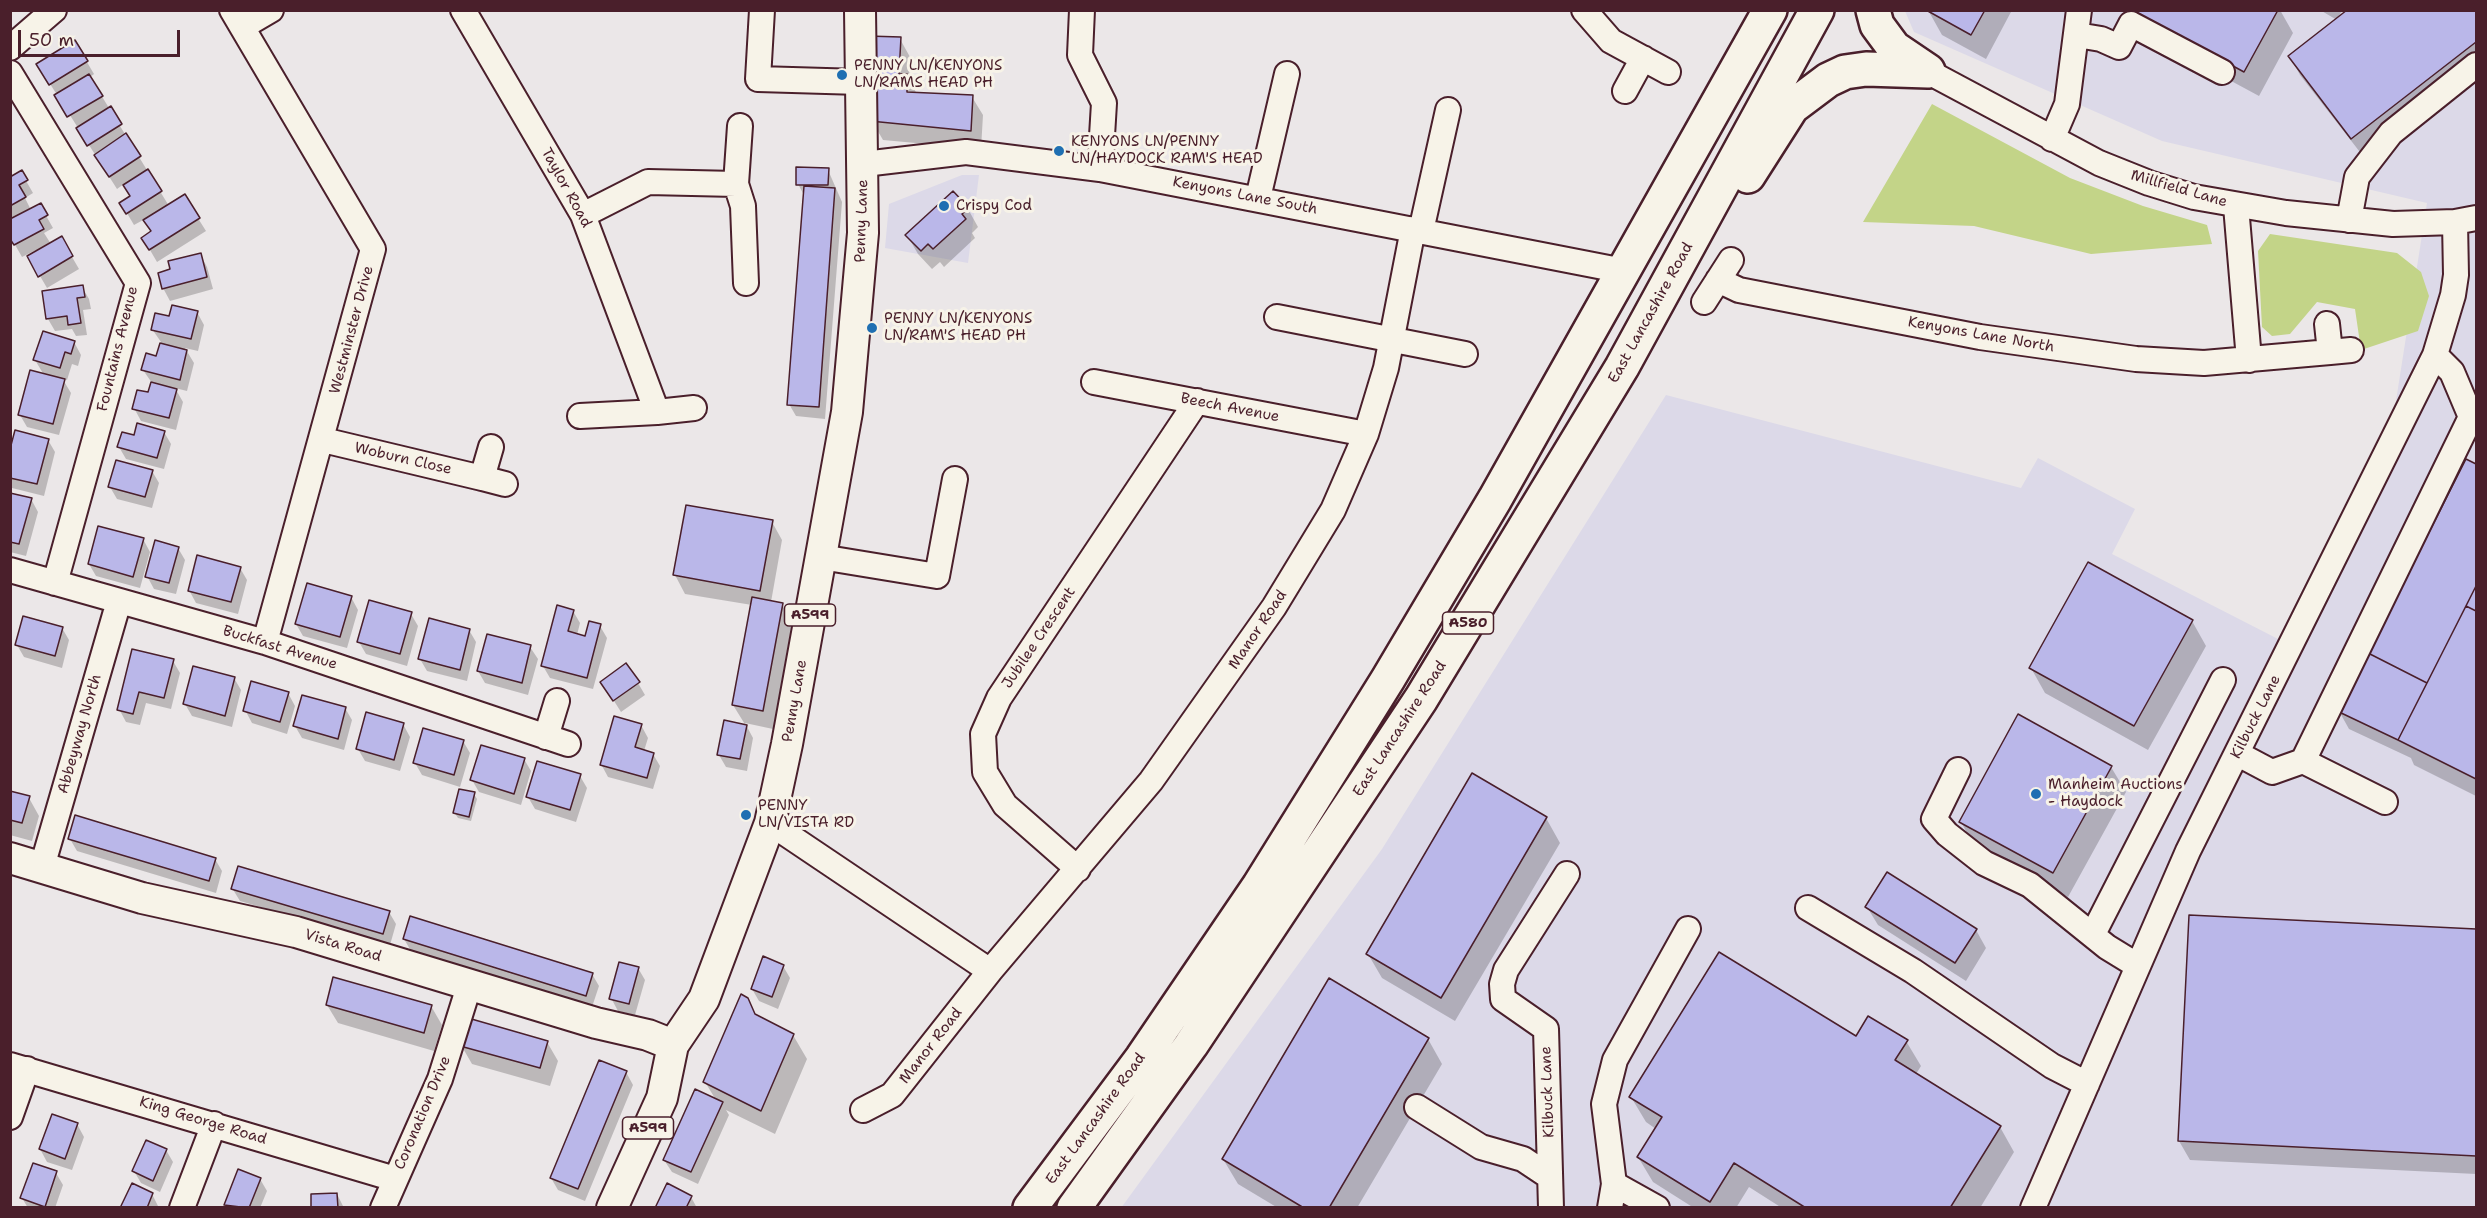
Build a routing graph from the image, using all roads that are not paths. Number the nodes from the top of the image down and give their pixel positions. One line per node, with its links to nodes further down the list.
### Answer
1 (54, 10): 14 (street)
2 (271, 10): 12 (street)
3 (462, 10): 32 (street, Taylor Road)
4 (762, 10): 22 (street)
5 (860, 10): 22 (main road, A599)
6 (1082, 10): 28 (street)
7 (1584, 10): 15 (street)
8 (1770, 10): 37 (highway, East Lancashire Road / A580)
9 (1817, 10): 47 (highway, East Lancashire Road / A580)
10 (1873, 10): 21 (highway)
11 (2079, 10): 13 (street)
12 (237, 19): 55 (street, Westminster Drive)
13 (2077, 35): 18 (street); 26 (street)
14 (10, 48)
15 (1643, 58): 17 (street); 23 (street)
16 (2476, 65): 33 (street)
17 (1668, 72)
18 (2222, 72)
19 (10, 73): 60 (street, Fountains Avenue)
20 (1287, 74): 30 (street)
21 (1933, 74): 26 (street, Millfield Lane); 47 (highway)
22 (860, 82): 27 (main road, A599)
23 (1625, 91)
24 (1448, 111): 35 (street, Manor Road)
25 (740, 126): 29 (street)
26 (2052, 140): 31 (street, Millfield Lane)
27 (864, 164): 28 (street, Kenyons Lane South); 58 (main road, Penny Lane / A599)
28 (1100, 169): 30 (street, Kenyons Lane South)
29 (740, 195): 32 (street); 39 (street)
30 (1258, 198): 35 (street, Kenyons Lane South)
31 (2236, 206): 33 (street, Millfield Lane); 46 (street)
32 (583, 215): 52 (street, Taylor Road)
33 (2349, 220): 34 (street, Millfield Lane)
34 (2466, 220): 45 (street, Kilbuck Lane)
35 (1417, 230): 37 (street, Kenyons Lane South); 43 (street, Manor Road)
36 (1731, 260): 38 (street)
37 (1624, 271): 93 (highway, East Lancashire Road / A580)
38 (1718, 280): 40 (street); 46 (street, Kenyons Lane North)
39 (746, 282)
40 (1704, 302)
41 (1277, 316): 43 (street)
42 (2327, 324): 46 (street, Kenyons Lane North)
43 (1391, 340): 44 (street); 54 (street, Manor Road)
44 (1465, 354)
45 (2435, 355): 51 (street); 65 (street, Kilbuck Lane)
46 (2249, 360)
47 (1622, 367): 94 (highway, East Lancashire Road / A580)
48 (1094, 382): 49 (street, Beech Avenue)
49 (1197, 401): 54 (street, Beech Avenue); 72 (street, Jubilee Crescent)
50 (694, 408): 52 (street)
51 (2472, 410): 66 (street)
52 (657, 411): 53 (street)
53 (580, 416)
54 (1366, 434): 72 (street, Manor Road)
55 (323, 440): 56 (street, Woburn Close); 62 (street, Westminster Drive)
56 (491, 447)
57 (955, 479): 58 (street)
58 (821, 557): 69 (main road, Penny Lane / A599)
59 (10, 570): 60 (street, Buckfast Avenue)
60 (55, 583): 61 (street, Buckfast Avenue)
61 (119, 601): 62 (street, Buckfast Avenue); 71 (street, Abbeyway North)
62 (266, 642): 64 (street, Buckfast Avenue)
63 (2223, 680): 76 (street)
64 (557, 701)
65 (2238, 754): 66 (street); 77 (street, Kilbuck Lane)
66 (2303, 761): 68 (street)
67 (1958, 770): 76 (street)
68 (2385, 802)
69 (770, 823): 78 (street); 80 (main road, Penny Lane / A599)
70 (10, 858): 71 (main road, Vista Road)
71 (42, 867): 79 (main road, Vista Road)
72 (1078, 869): 78 (street, Manor Road)
73 (1567, 874): 87 (street, Kilbuck Lane)
74 (1808, 909): 82 (street)
75 (1688, 929): 89 (street)
76 (2093, 934): 77 (street)
77 (2138, 966): 82 (street, Kilbuck Lane)
78 (990, 971): 84 (street, Manor Road)
79 (470, 983): 80 (main road, Vista Road); 88 (street, Coronation Drive)
80 (673, 1045): 92 (main road, Penny Lane / A599)
81 (19, 1067): 85 (street); 86 (street, King George Road)
82 (2087, 1084): 98 (street, Kilbuck Lane)
83 (1417, 1107): 87 (street)
84 (863, 1110)
85 (10, 1117)
86 (214, 1124): 88 (street, King George Road); 90 (street)
87 (1550, 1177): 95 (street, Kilbuck Lane)
88 (395, 1179): 91 (street, Coronation Drive)
89 (1614, 1184): 96 (street); 97 (street)
90 (182, 1208)
91 (383, 1208)
92 (612, 1208)
93 (1030, 1208)
94 (1074, 1208)
95 (1551, 1208)
96 (1610, 1208)
97 (1657, 1208)
98 (2033, 1208)

